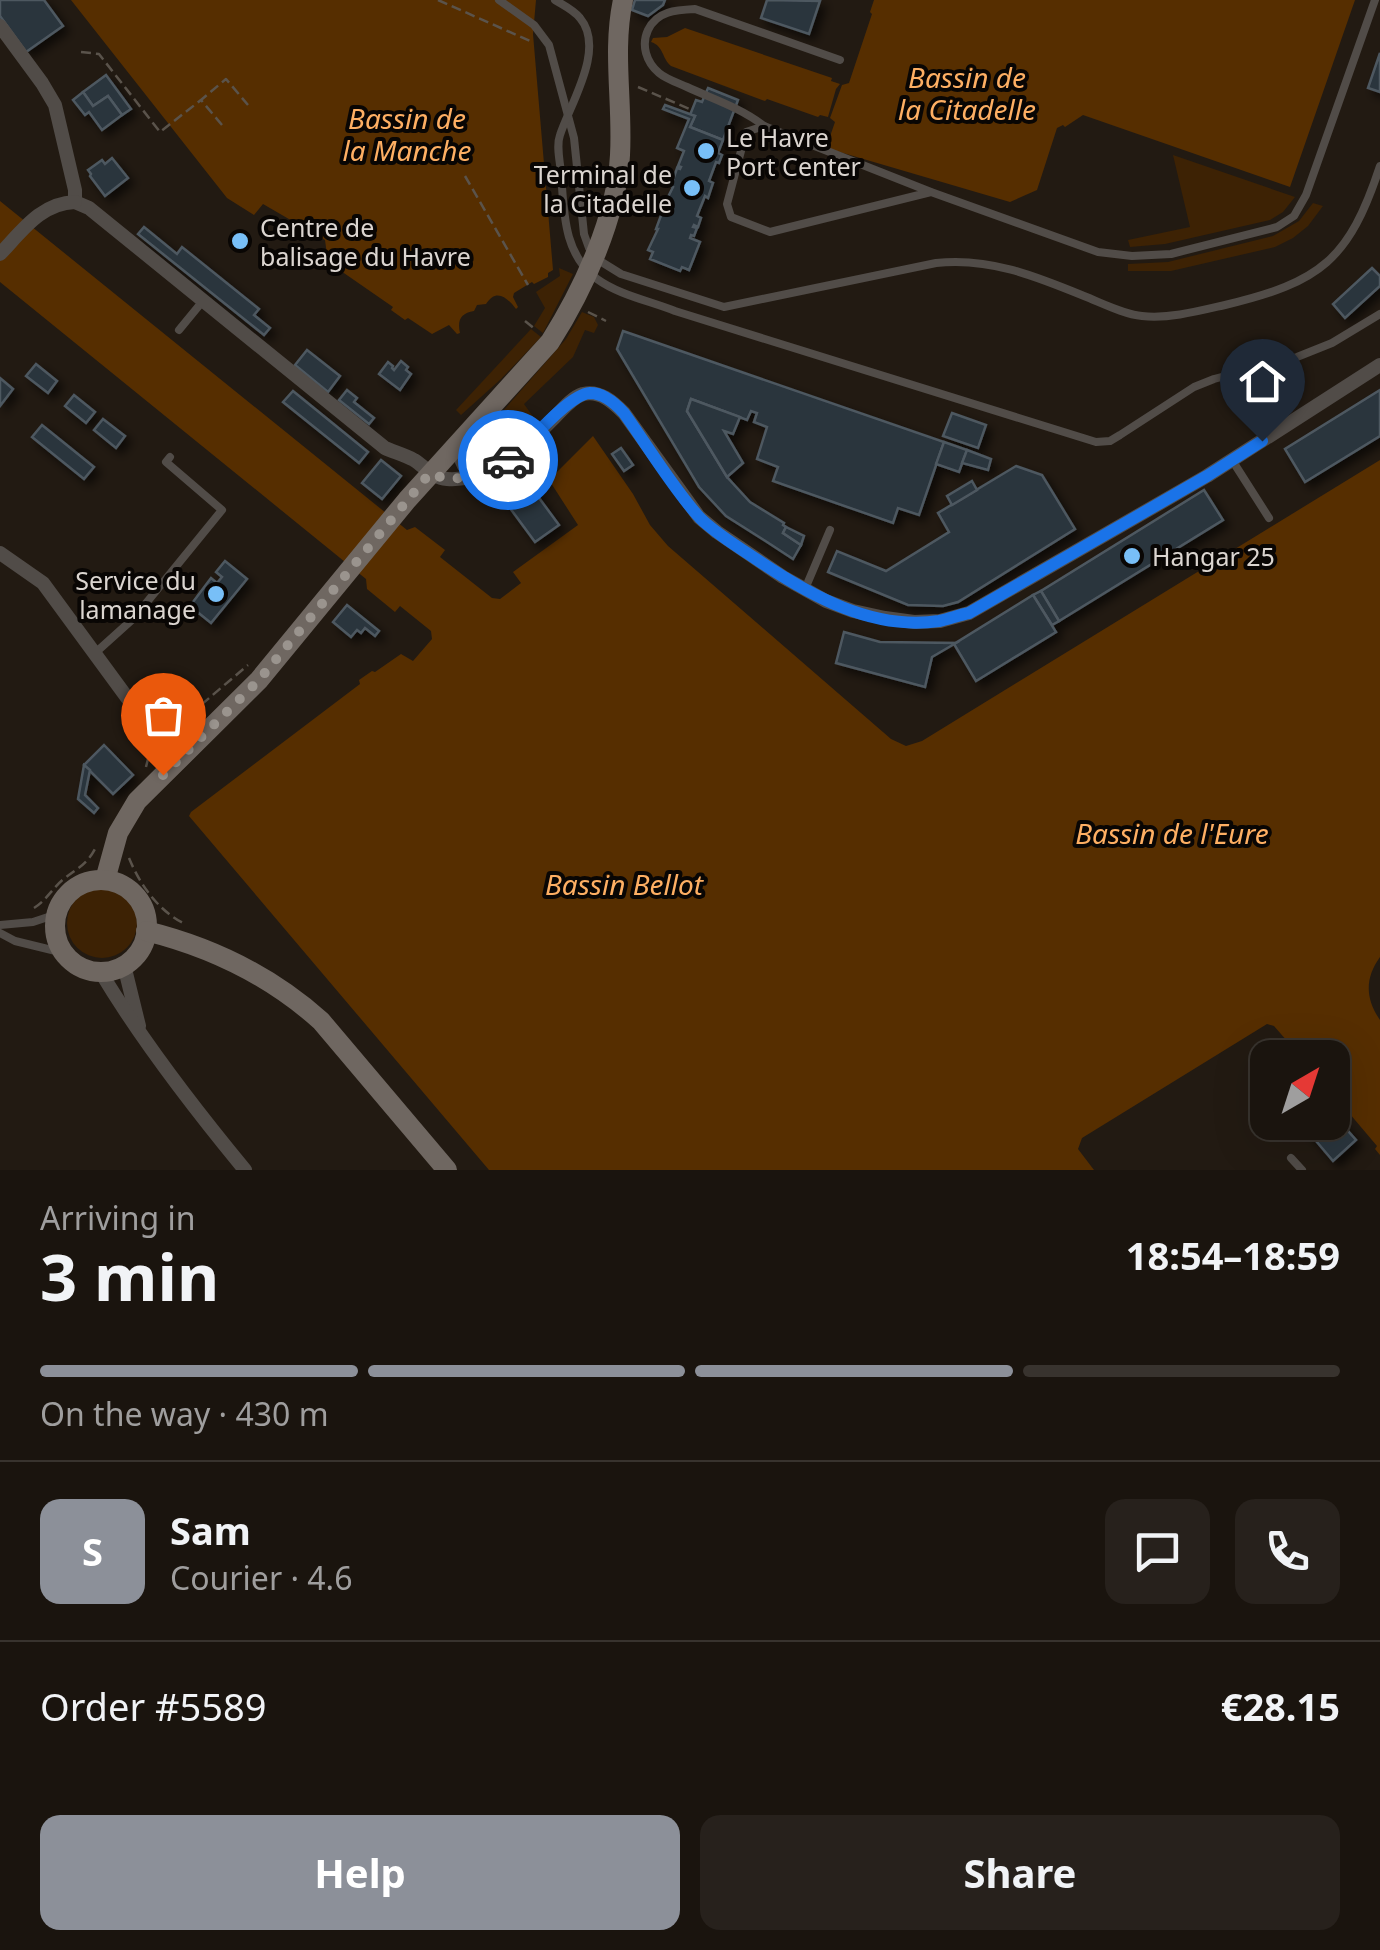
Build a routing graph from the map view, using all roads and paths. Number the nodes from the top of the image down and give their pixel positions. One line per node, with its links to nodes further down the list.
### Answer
1 (438, 0): 7 (path)
2 (499, 0): 14 (lane)
3 (555, 0): 14 (lane)
4 (624, 0): 31 (main road)
5 (1375, 0): 19 (lane)
6 (0, 26): 20 (street)
7 (538, 44)
8 (81, 52): 11 (path)
9 (840, 60): 16 (lane)
10 (624, 81): 13 (path)
11 (201, 100): 12 (path); 15 (path)
12 (248, 106)
13 (692, 110)
14 (569, 116): 17 (lane); 24 (lane)
15 (222, 125)
16 (764, 126): 19 (lane); 19 (lane)
17 (1380, 166)
18 (464, 176): 22 (path)
19 (931, 192)
20 (76, 202): 21 (street); 23 (street)
21 (0, 254)
22 (528, 285)
23 (202, 302): 29 (lane); 36 (street)
24 (1380, 309)
25 (594, 314): 26 (path)
26 (606, 320)
27 (526, 321): 28 (path)
28 (532, 327)
29 (179, 330)
30 (1380, 365): 35 (street)
31 (478, 421): 32 (street); 33 (main road)
32 (529, 442): 37 (street); 41 (street)
33 (455, 446): 36 (main road); 37 (street)
34 (170, 457): 42 (lane)
35 (1232, 460): 38 (lane); 41 (street)
36 (430, 473): 37 (street); 46 (main road)
37 (477, 474)
38 (1269, 518)
39 (830, 530): 41 (lane)
40 (0, 553): 42 (street)
41 (805, 589)
42 (94, 654): 46 (street)
43 (256, 662): 44 (path)
44 (148, 702)
45 (136, 732): 47 (path)
46 (179, 759): 49 (main road)
47 (144, 770)
48 (97, 844): 50 (path)
49 (105, 880): 51 (main road); 53 (main road)
50 (29, 912)
51 (56, 914): 52 (lane); 55 (main road)
52 (0, 925)
53 (146, 932): 56 (main road); 61 (main road)
54 (0, 933): 55 (lane)
55 (64, 953): 57 (main road)
56 (124, 965): 57 (main road); 58 (street)
57 (100, 972): 58 (street)
58 (140, 1032): 60 (street)
59 (1292, 1158): 62 (lane)
60 (245, 1170)
61 (447, 1170)
62 (1302, 1170)

